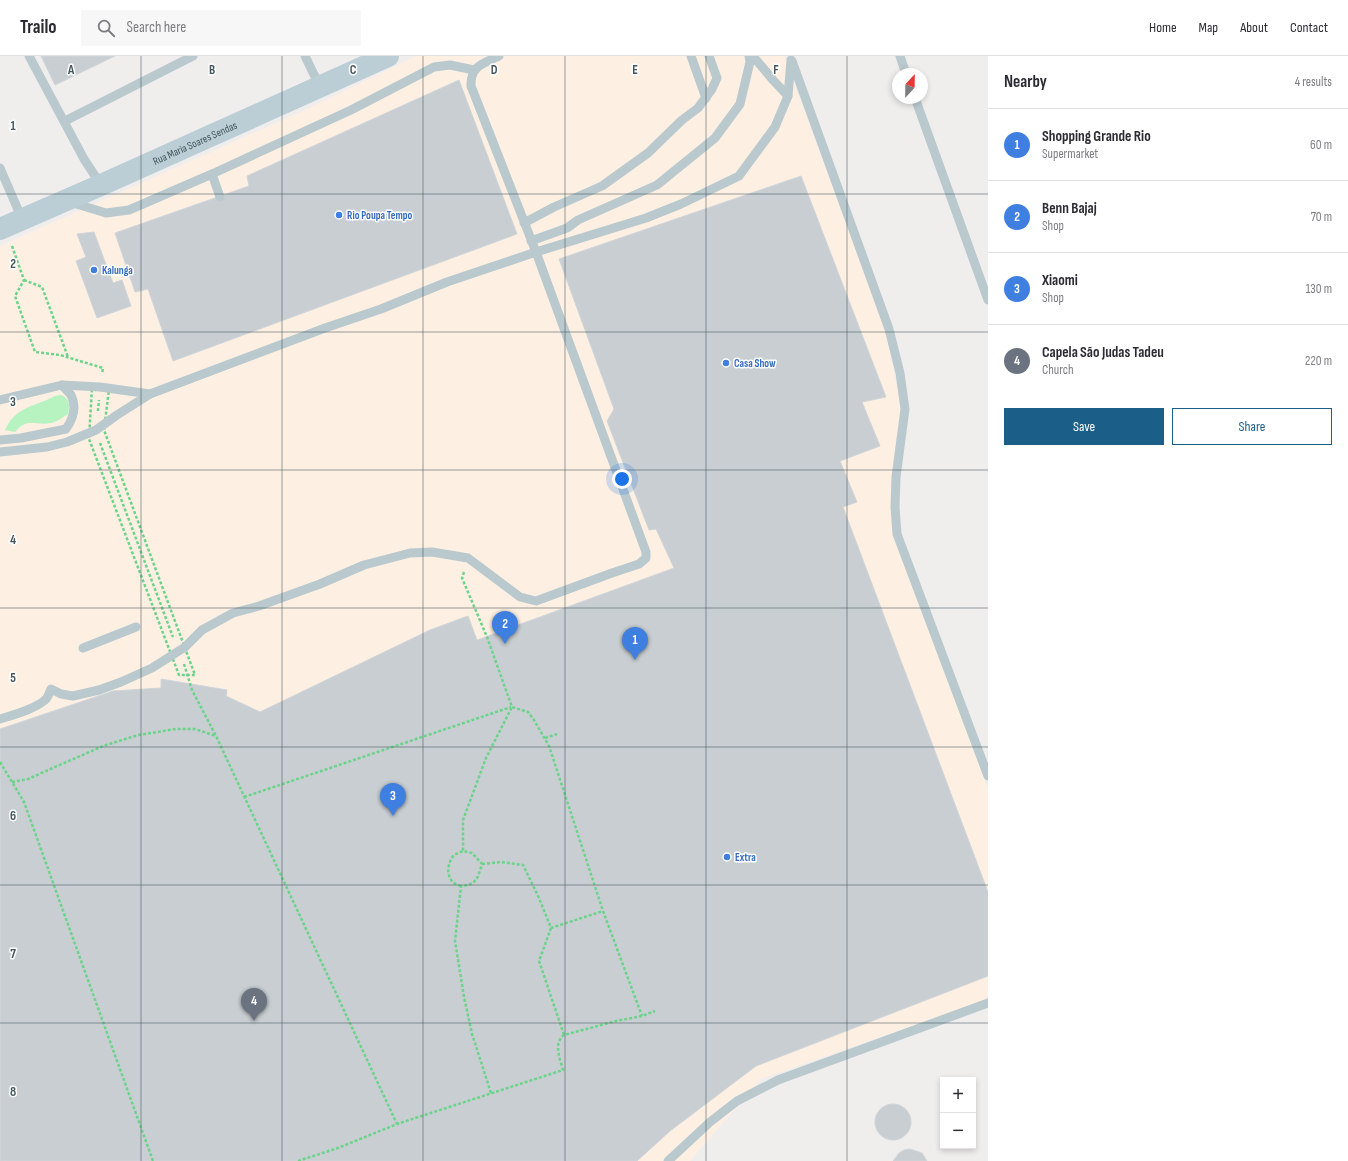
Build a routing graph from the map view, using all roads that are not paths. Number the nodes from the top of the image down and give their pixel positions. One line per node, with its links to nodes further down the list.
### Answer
1 (29, 56): 18 (lane)
2 (193, 56): 18 (lane)
3 (305, 56): 14 (lane)
4 (388, 56): 14 (main road, Rua Maria Soares Sendas)
5 (499, 56): 13 (lane)
6 (691, 56): 16 (lane)
7 (709, 56): 16 (lane)
8 (749, 56): 26 (lane)
9 (753, 56): 10 (lane); 15 (lane)
10 (765, 56)
11 (900, 56): 12 (lane)
12 (904, 68)
13 (474, 70): 20 (lane); 24 (lane)
14 (320, 86): 21 (main road, Rua Maria Soares Sendas)
15 (788, 96): 27 (lane); 37 (lane)
16 (706, 98): 24 (lane)
17 (917, 104): 28 (lane)
18 (64, 121): 21 (lane)
19 (0, 168): 25 (lane)
20 (212, 174): 22 (lane); 23 (lane)
21 (101, 185): 23 (main road, Rua Maria Soares Sendas)
22 (220, 197)
23 (65, 200): 25 (main road, Rua Maria Soares Sendas)
24 (524, 223): 26 (lane)
25 (9, 225)
26 (531, 240): 27 (lane)
27 (536, 252): 30 (lane); 36 (lane)
28 (988, 300)
29 (62, 386): 30 (lane); 31 (lane); 32 (lane)
30 (150, 394): 33 (lane)
31 (0, 400)
32 (0, 440)
33 (0, 452)
34 (136, 628): 35 (lane)
35 (83, 648)
36 (0, 719)
37 (988, 776)
38 (988, 1003): 39 (lane)
39 (668, 1161)

